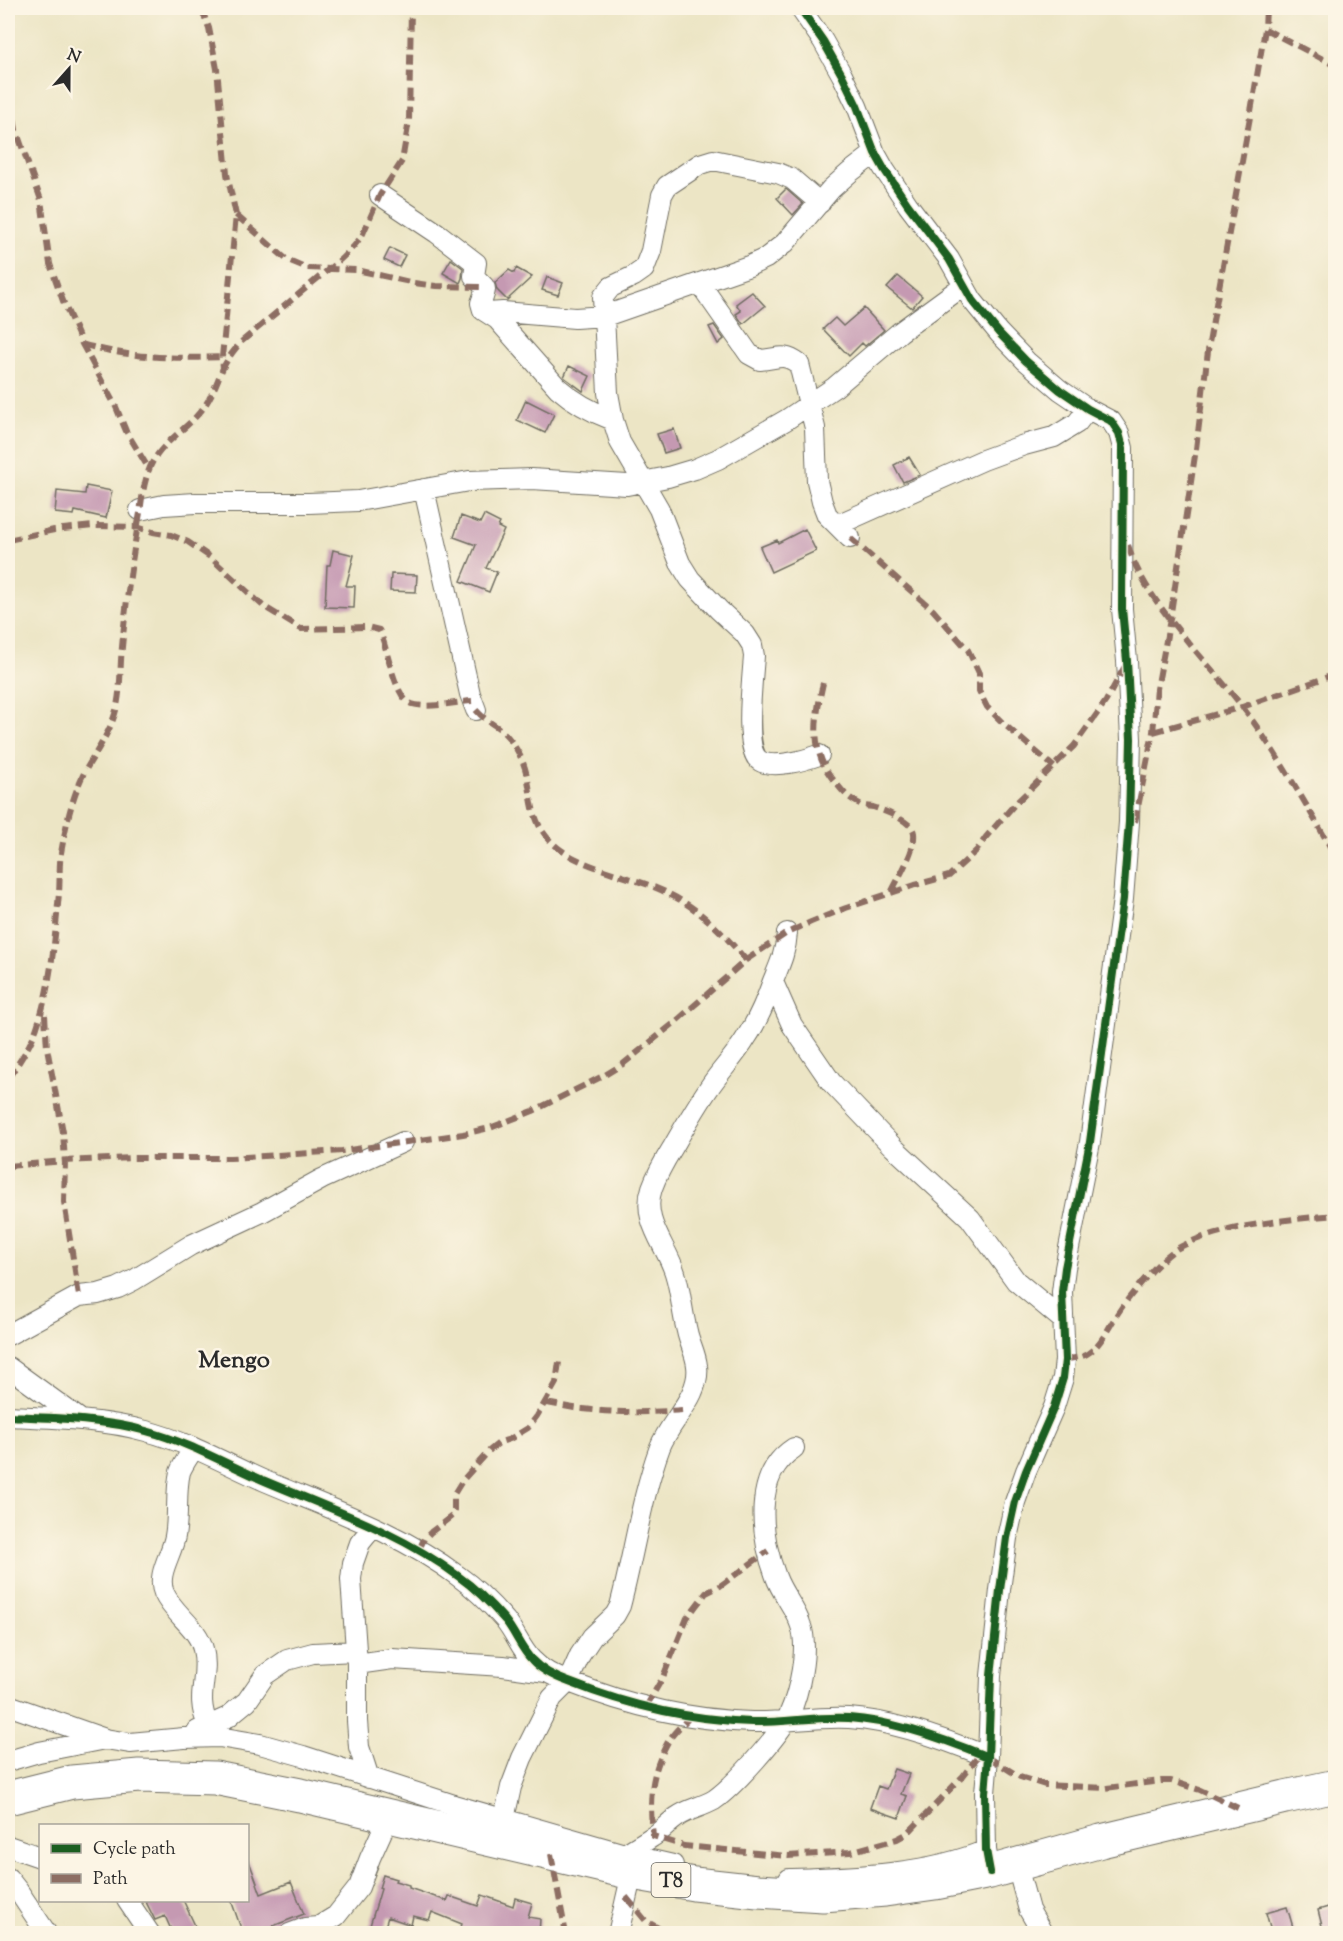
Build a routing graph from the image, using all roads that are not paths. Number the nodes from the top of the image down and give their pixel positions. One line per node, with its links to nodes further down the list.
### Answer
1 (800, 8): 2 (street)
2 (876, 153): 4 (street); 6 (street)
3 (380, 195): 7 (street)
4 (820, 203): 5 (street); 8 (street)
5 (700, 284): 8 (street); 9 (street)
6 (963, 286): 9 (street); 10 (street)
7 (488, 313): 8 (street); 11 (street)
8 (605, 316): 11 (street)
9 (809, 404): 10 (street); 12 (street)
10 (1088, 409): 20 (street)
11 (613, 420): 12 (street)
12 (645, 482): 13 (street); 16 (street)
13 (424, 489): 14 (street); 15 (street)
14 (140, 510)
15 (476, 710)
16 (819, 755)
17 (787, 933): 18 (street)
18 (773, 982): 20 (street); 30 (street)
19 (403, 1142): 21 (street)
20 (1064, 1320): 36 (street)
21 (8, 1335)
22 (8, 1367): 24 (street)
23 (8, 1416): 24 (street)
24 (82, 1420): 25 (street)
25 (194, 1448): 27 (street); 33 (street)
26 (794, 1448): 32 (street)
27 (373, 1527): 28 (street); 29 (street)
28 (357, 1657): 29 (street); 33 (street); 38 (street)
29 (546, 1672): 30 (street)
30 (568, 1682): 32 (street); 42 (street)
31 (8, 1706): 35 (street)
32 (786, 1721): 36 (street); 45 (street)
33 (208, 1725): 34 (street)
34 (184, 1738): 35 (street); 38 (street)
35 (105, 1739): 37 (street)
36 (988, 1757): 46 (street)
37 (8, 1761)
38 (369, 1778): 42 (street)
39 (1335, 1786): 46 (highway, T8)
40 (8, 1797): 41 (highway, T8)
41 (389, 1816): 45 (highway, T8); 51 (street)
42 (504, 1819): 45 (street)
43 (8, 1846): 44 (street)
44 (39, 1857)
45 (628, 1863): 46 (highway, T8); 52 (street)
46 (997, 1863): 53 (street)
47 (8, 1878): 49 (street)
48 (128, 1902): 50 (street)
49 (47, 1934)
50 (150, 1934)
51 (289, 1934)
52 (618, 1934)
53 (1043, 1934)

